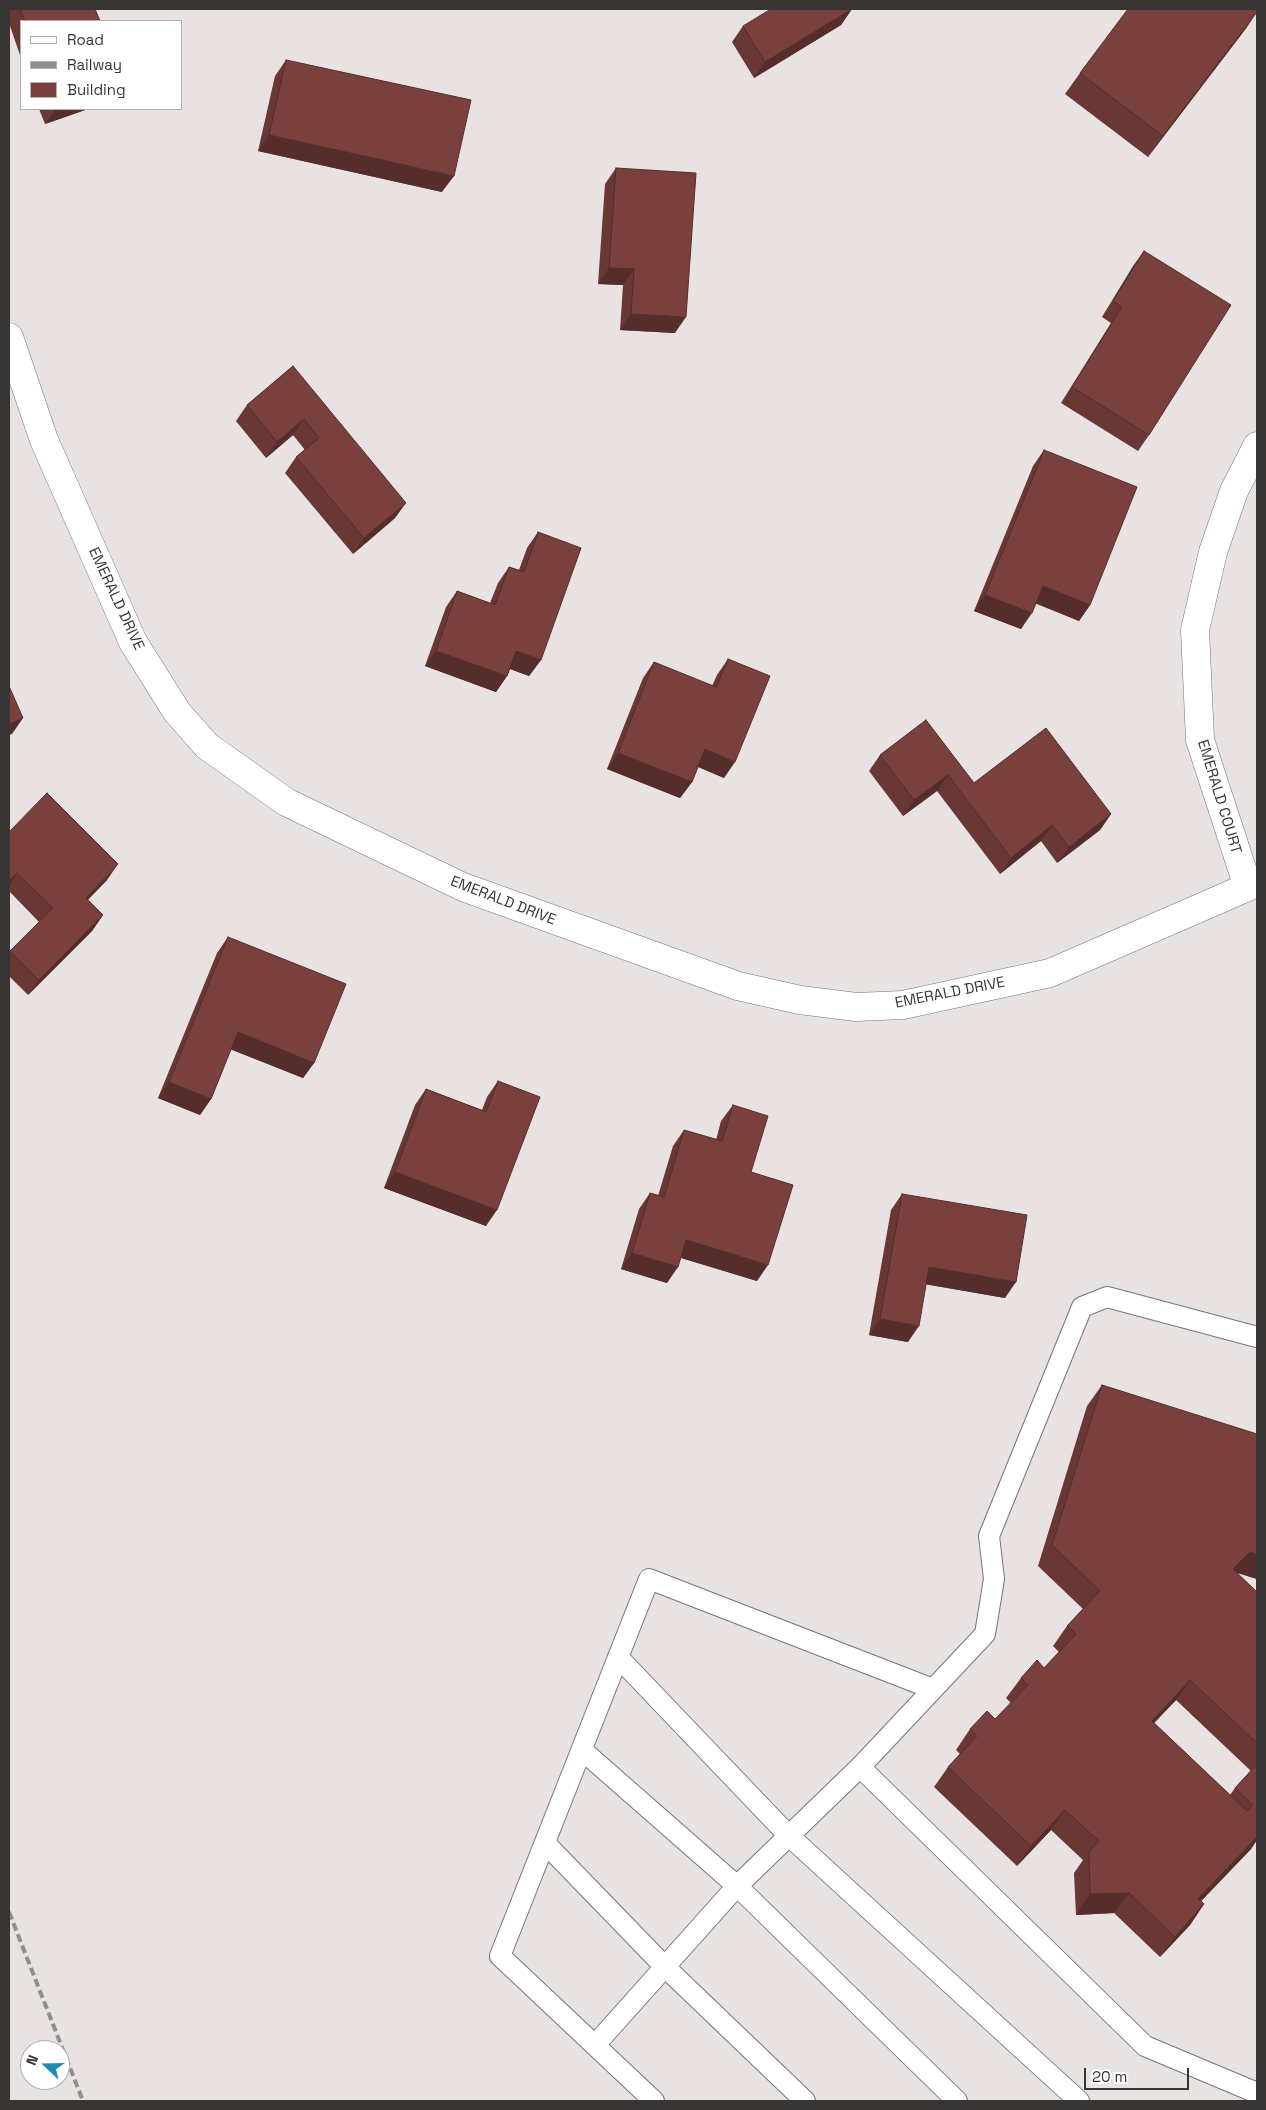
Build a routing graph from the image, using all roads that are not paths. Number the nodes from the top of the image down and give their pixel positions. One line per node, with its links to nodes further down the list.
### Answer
1 (9, 337): 3 (street, EMERALD DRIVE)
2 (1257, 446): 3 (street, EMERALD COURT)
3 (1253, 885)
4 (1257, 1337): 6 (lane)
5 (618, 1657): 6 (lane); 7 (lane); 9 (lane)
6 (933, 1689): 8 (lane)
7 (582, 1750): 10 (lane); 11 (lane)
8 (860, 1767): 9 (lane); 14 (lane)
9 (788, 1835): 11 (lane); 18 (lane)
10 (545, 1843): 12 (lane); 13 (lane)
11 (737, 1886): 12 (lane); 17 (lane)
12 (665, 1967): 13 (lane); 16 (lane)
13 (595, 2045): 15 (lane)
14 (1257, 2093)
15 (654, 2101)
16 (805, 2101)
17 (958, 2101)
18 (1079, 2101)

